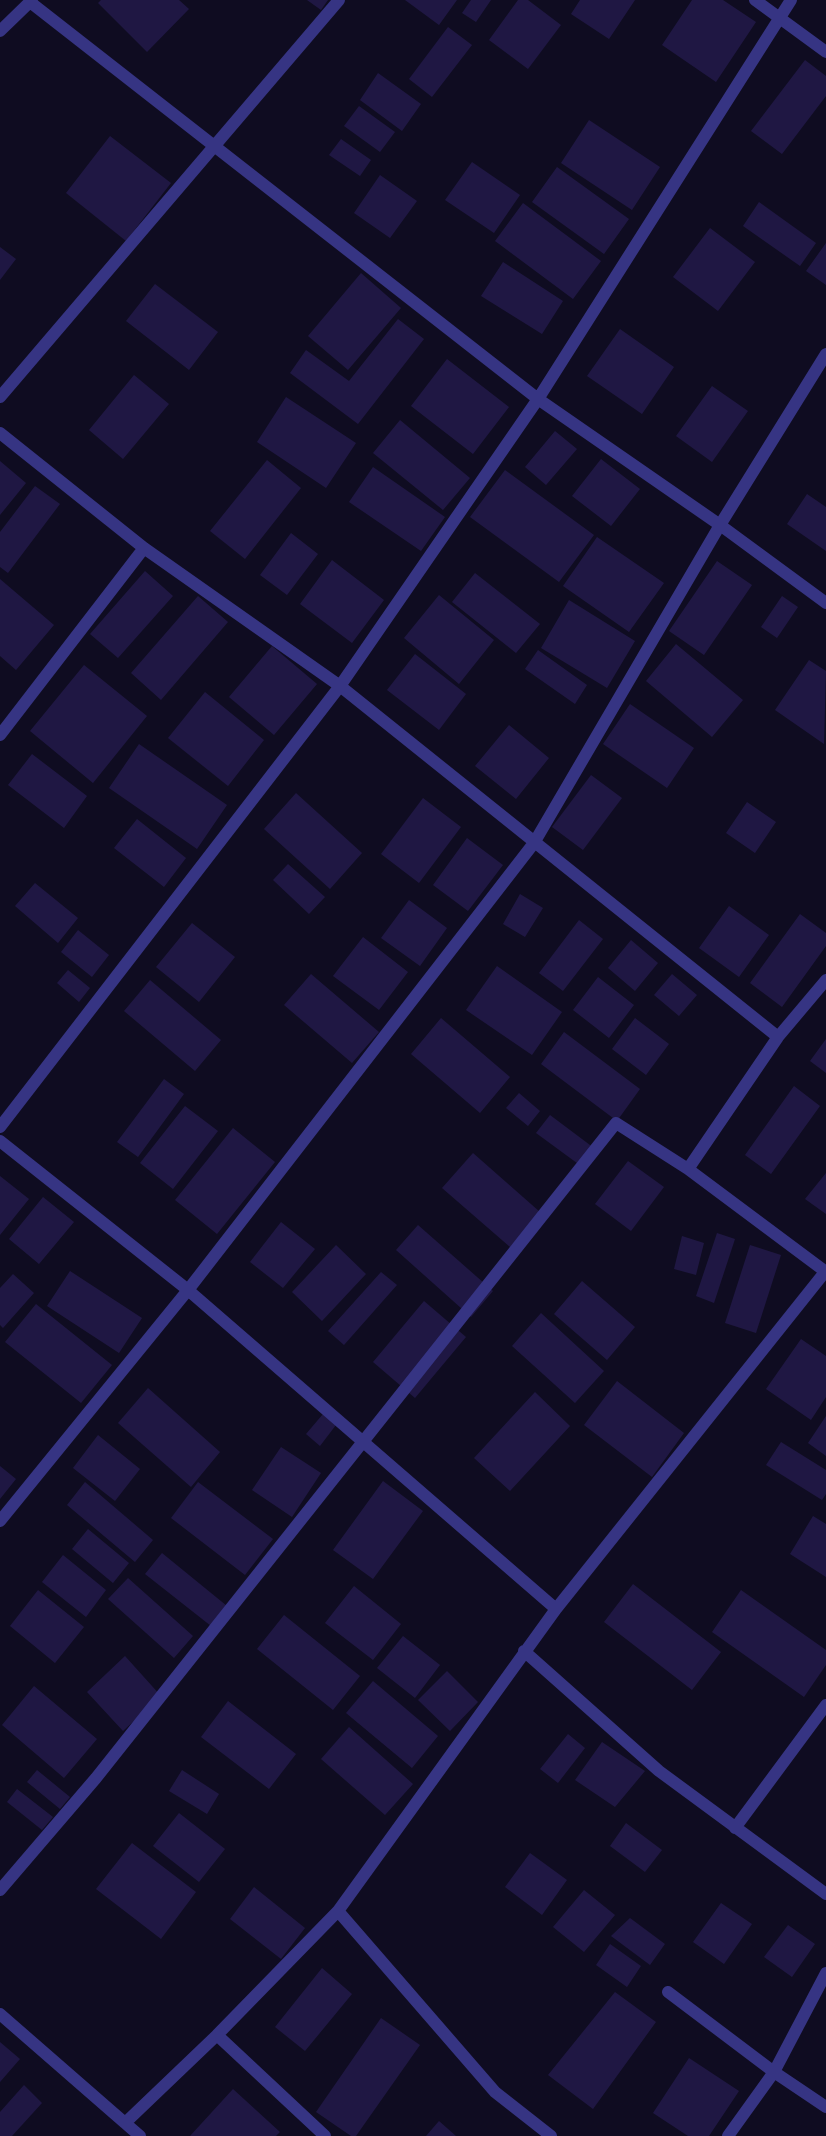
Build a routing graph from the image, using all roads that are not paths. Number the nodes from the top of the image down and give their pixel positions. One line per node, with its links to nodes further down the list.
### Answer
1 (339, 0): 8 (street)
2 (755, 0): 5 (street)
3 (791, 0): 5 (street)
4 (31, 1): 6 (street); 8 (street)
5 (780, 16): 7 (street); 11 (street)
6 (0, 31)
7 (826, 52)
8 (214, 145): 10 (street); 11 (street)
9 (826, 354): 13 (street)
10 (0, 397)
11 (538, 399): 13 (street); 16 (street)
12 (0, 433): 14 (street)
13 (720, 526): 15 (street); 18 (street)
14 (144, 548): 16 (street); 17 (street)
15 (826, 603)
16 (340, 686): 18 (street); 21 (street)
17 (0, 735)
18 (534, 843): 20 (street); 25 (street)
19 (826, 980): 20 (street)
20 (778, 1037): 23 (street)
21 (0, 1127)
22 (0, 1141): 25 (street)
23 (688, 1169): 24 (street); 26 (street)
24 (826, 1272): 28 (street)
25 (188, 1290): 26 (street); 27 (street)
26 (363, 1442): 28 (street); 32 (street)
27 (0, 1521)
28 (556, 1610): 29 (street)
29 (524, 1651): 31 (street); 34 (street)
30 (826, 1705): 31 (street)
31 (735, 1828): 33 (street)
32 (0, 1890)
33 (826, 1894)
34 (338, 1911): 38 (street); 44 (street)
35 (826, 1973): 39 (street)
36 (668, 1992): 39 (street)
37 (0, 2014): 41 (street)
38 (217, 2035): 41 (street); 43 (street)
39 (774, 2072): 40 (street); 45 (street)
40 (826, 2108)
41 (126, 2123): 42 (street)
42 (140, 2136)
43 (325, 2136)
44 (551, 2136)
45 (728, 2136)

